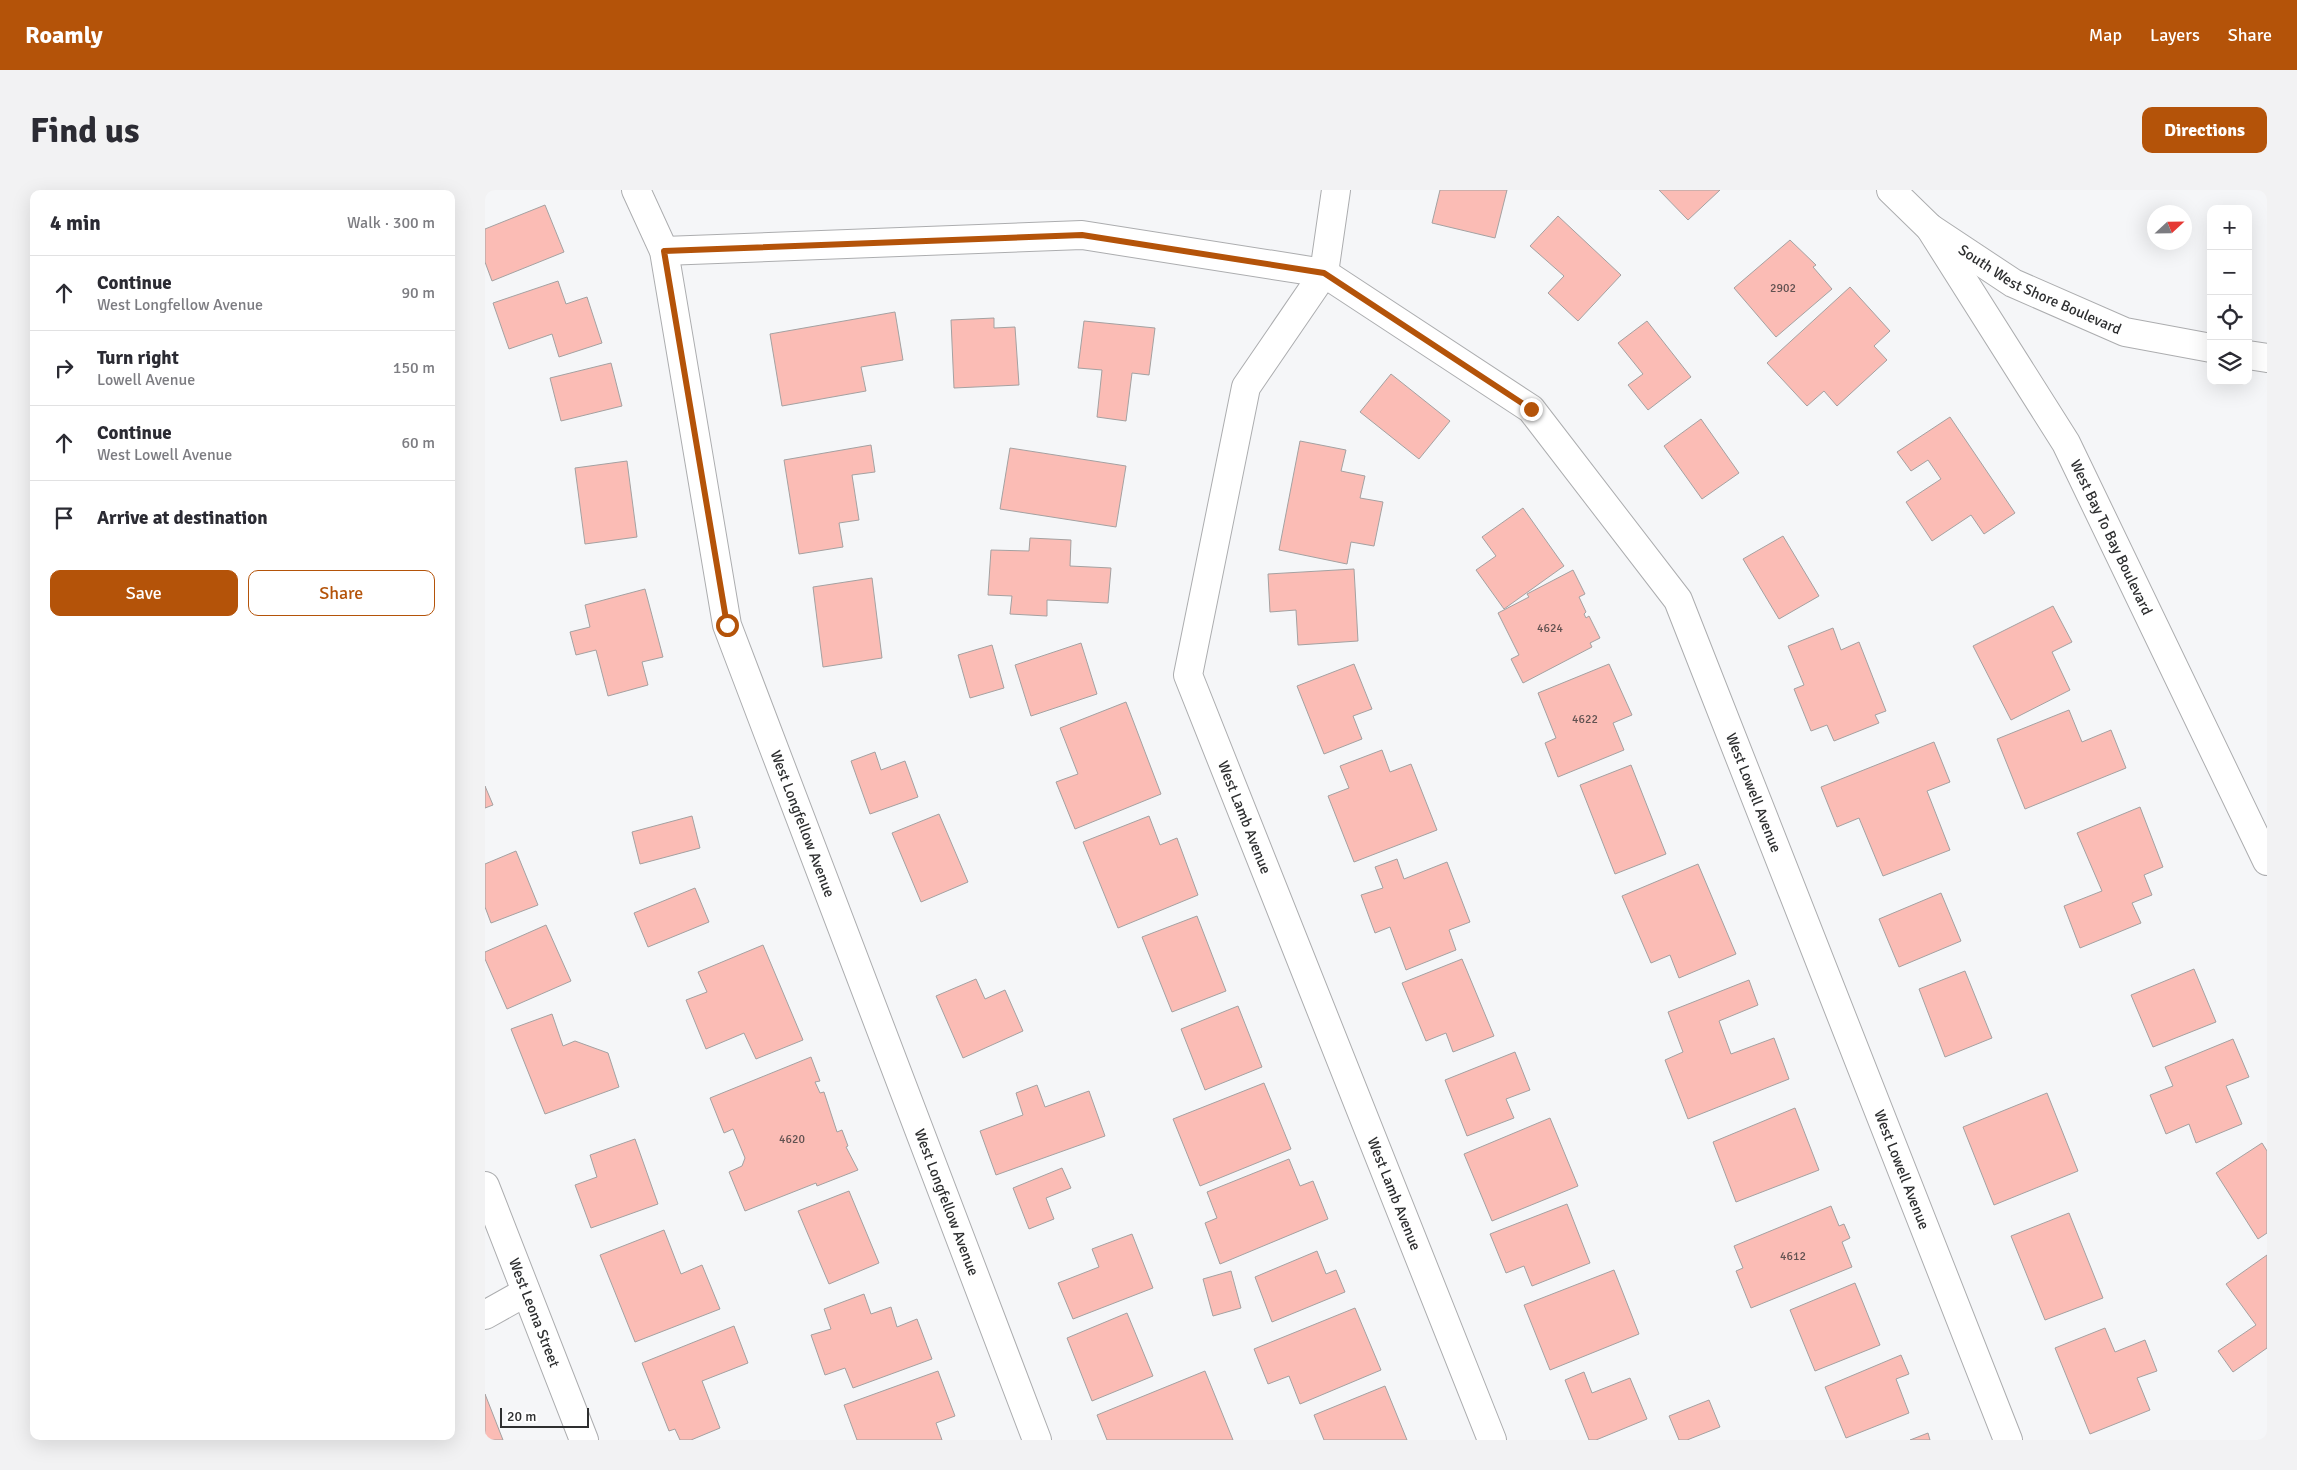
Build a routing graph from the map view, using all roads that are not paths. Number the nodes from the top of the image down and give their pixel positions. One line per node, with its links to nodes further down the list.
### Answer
1 (636, 190): 5 (street, West Longfellow Avenue)
2 (1336, 190): 6 (street, West Lamb Avenue)
3 (1891, 190): 4 (street, South West Shore Boulevard)
4 (1930, 228): 7 (street, South West Shore Boulevard); 10 (street, West Bay To Bay Boulevard)
5 (664, 251): 6 (street); 15 (street, West Longfellow Avenue)
6 (1324, 273): 16 (street, West Lamb Avenue); 17 (street, West Lowell Avenue)
7 (2207, 347)
8 (2252, 356): 9 (street)
9 (2267, 358)
10 (2267, 861)
11 (485, 1186): 12 (street, West Leona Street)
12 (526, 1292): 13 (street); 14 (street, West Leona Street)
13 (485, 1315)
14 (584, 1440)
15 (1037, 1440)
16 (1492, 1440)
17 (2008, 1440)

